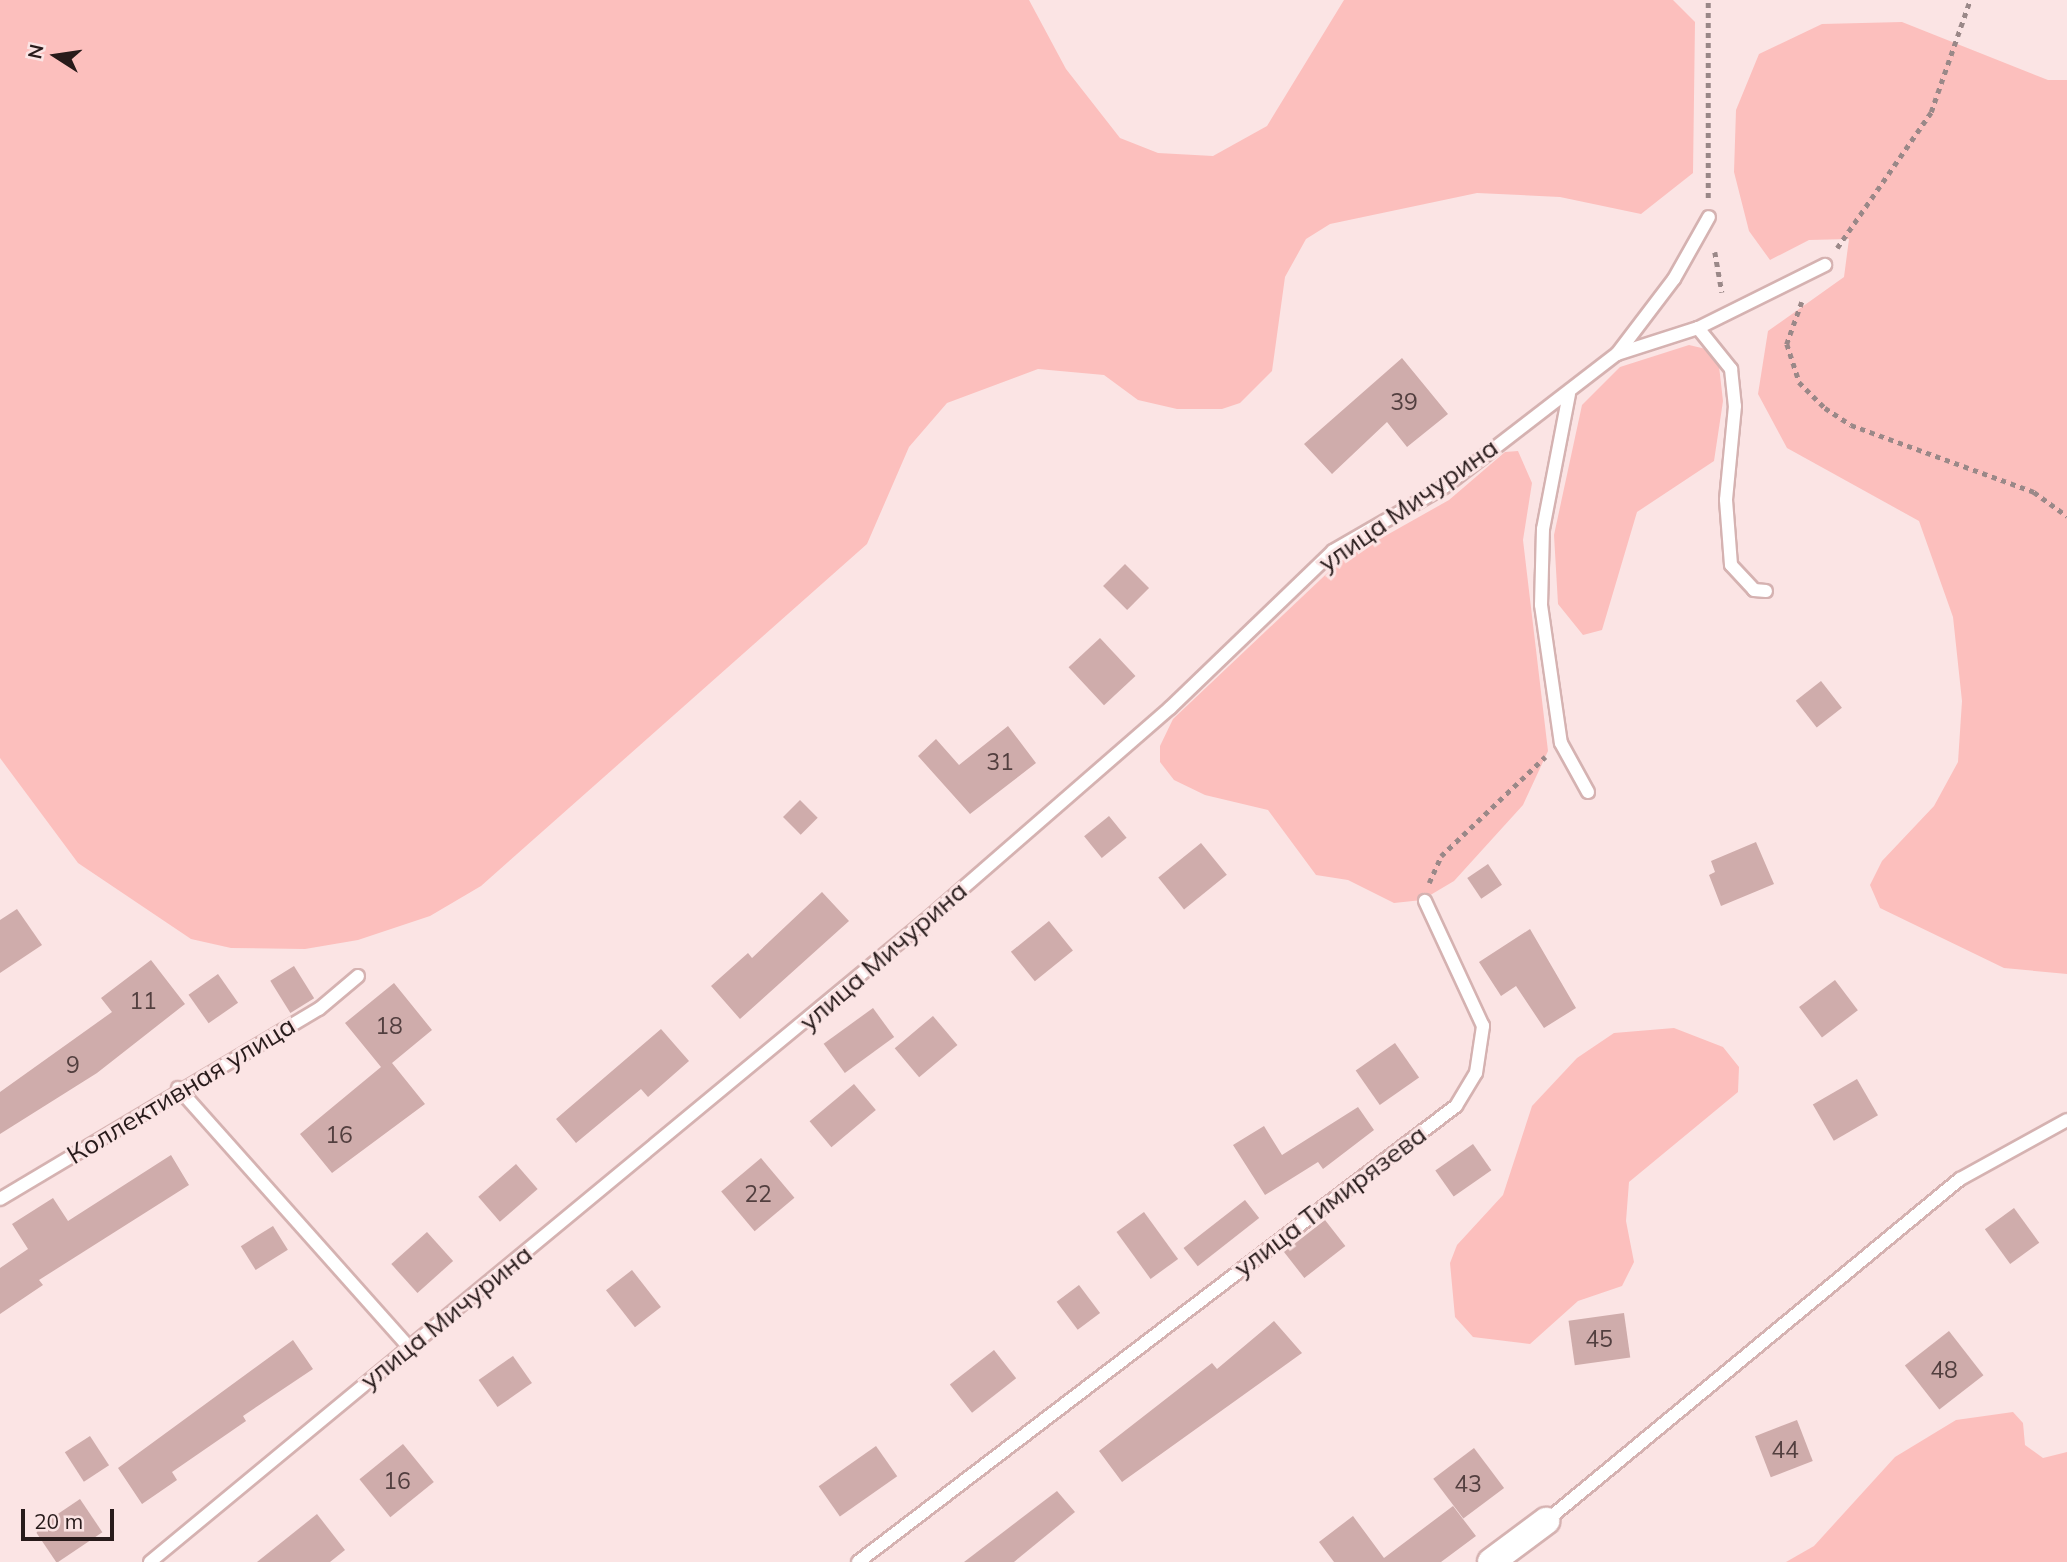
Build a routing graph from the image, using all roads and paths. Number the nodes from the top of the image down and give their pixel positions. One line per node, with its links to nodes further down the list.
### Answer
1 (1708, 0): 3 (path)
2 (1970, 0): 4 (path)
3 (1710, 217): 5 (path); 7 (lane)
4 (1825, 265): 5 (lane); 9 (path)
5 (1725, 313): 6 (lane)
6 (1698, 328): 7 (lane); 10 (lane)
7 (1617, 354): 8 (lane, улица Мичурина)
8 (1569, 394): 11 (lane); 18 (lane, улица Мичурина)
9 (2067, 516)
10 (1766, 591)
11 (1561, 743): 12 (lane); 13 (path)
12 (1588, 792)
13 (1425, 901): 21 (lane, улица Тимирязева)
14 (358, 976): 15 (lane, Коллективная улица)
15 (178, 1088): 17 (lane, Коллективная улица); 18 (lane)
16 (2067, 1120): 19 (lane)
17 (0, 1199)
18 (408, 1346): 20 (lane, улица Мичурина)
19 (1546, 1521): 22 (street)
20 (150, 1562)
21 (858, 1562)
22 (1491, 1562)

